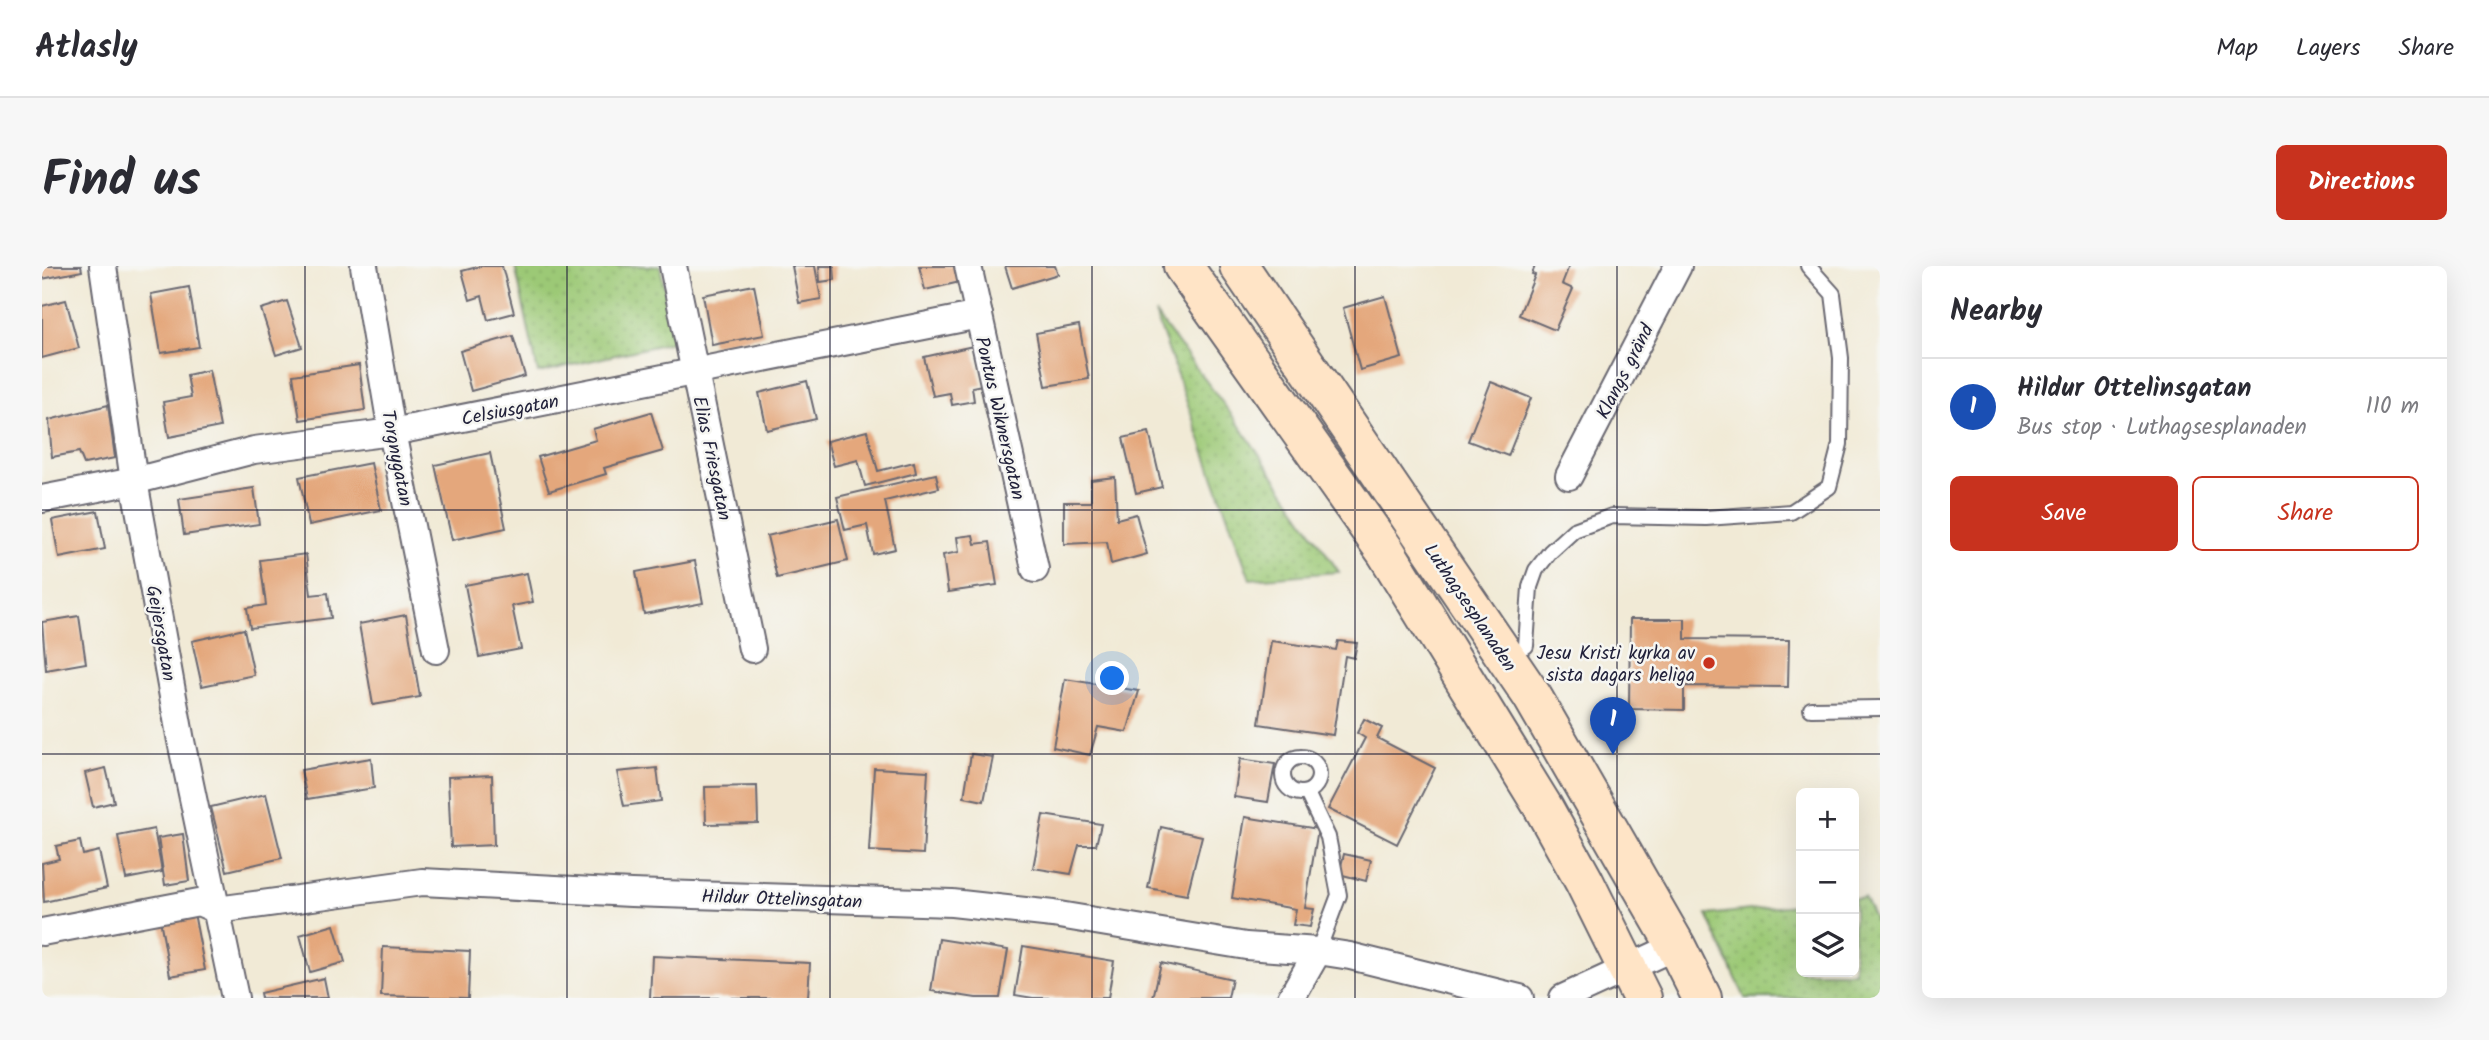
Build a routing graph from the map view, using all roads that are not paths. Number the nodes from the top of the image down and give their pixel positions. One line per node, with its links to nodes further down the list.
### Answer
1 (103, 266): 13 (street, Geijersgatan)
2 (364, 266): 11 (street, Torgnygatan)
3 (673, 266): 10 (street, Elias Friesgatan)
4 (968, 266): 9 (street, Pontus Wiknersgatan)
5 (1183, 266): 26 (main road)
6 (1239, 266): 24 (main road, Luthagsesplanaden)
7 (1678, 266): 12 (street, Klangs gränd)
8 (1808, 266): 16 (lane)
9 (979, 315): 10 (street, Celsiusgatan); 15 (street, Pontus Wiknersgatan)
10 (695, 373): 11 (street, Celsiusgatan); 17 (street, Elias Friesgatan)
11 (392, 432): 13 (street, Celsiusgatan); 18 (street, Torgnygatan)
12 (1569, 476)
13 (134, 481): 14 (street, Celsiusgatan); 22 (street, Geijersgatan)
14 (42, 499)
15 (1035, 569)
16 (1526, 646)
17 (752, 649)
18 (436, 650)
19 (1880, 708): 20 (lane)
20 (1811, 709)
21 (1307, 793): 25 (lane)
22 (218, 910): 23 (street, Hildur Ottelinsgatan); 25 (street, Hildur Ottelinsgatan); 27 (street, Geijersgatan)
23 (42, 932)
24 (1676, 946): 26 (street); 31 (main road, Luthagsesplanaden)
25 (1318, 951): 28 (street); 29 (street, Hildur Ottelinsgatan)
26 (1635, 984): 30 (street)
27 (235, 998)
28 (1291, 998)
29 (1520, 998)
30 (1563, 998)
31 (1702, 998)

